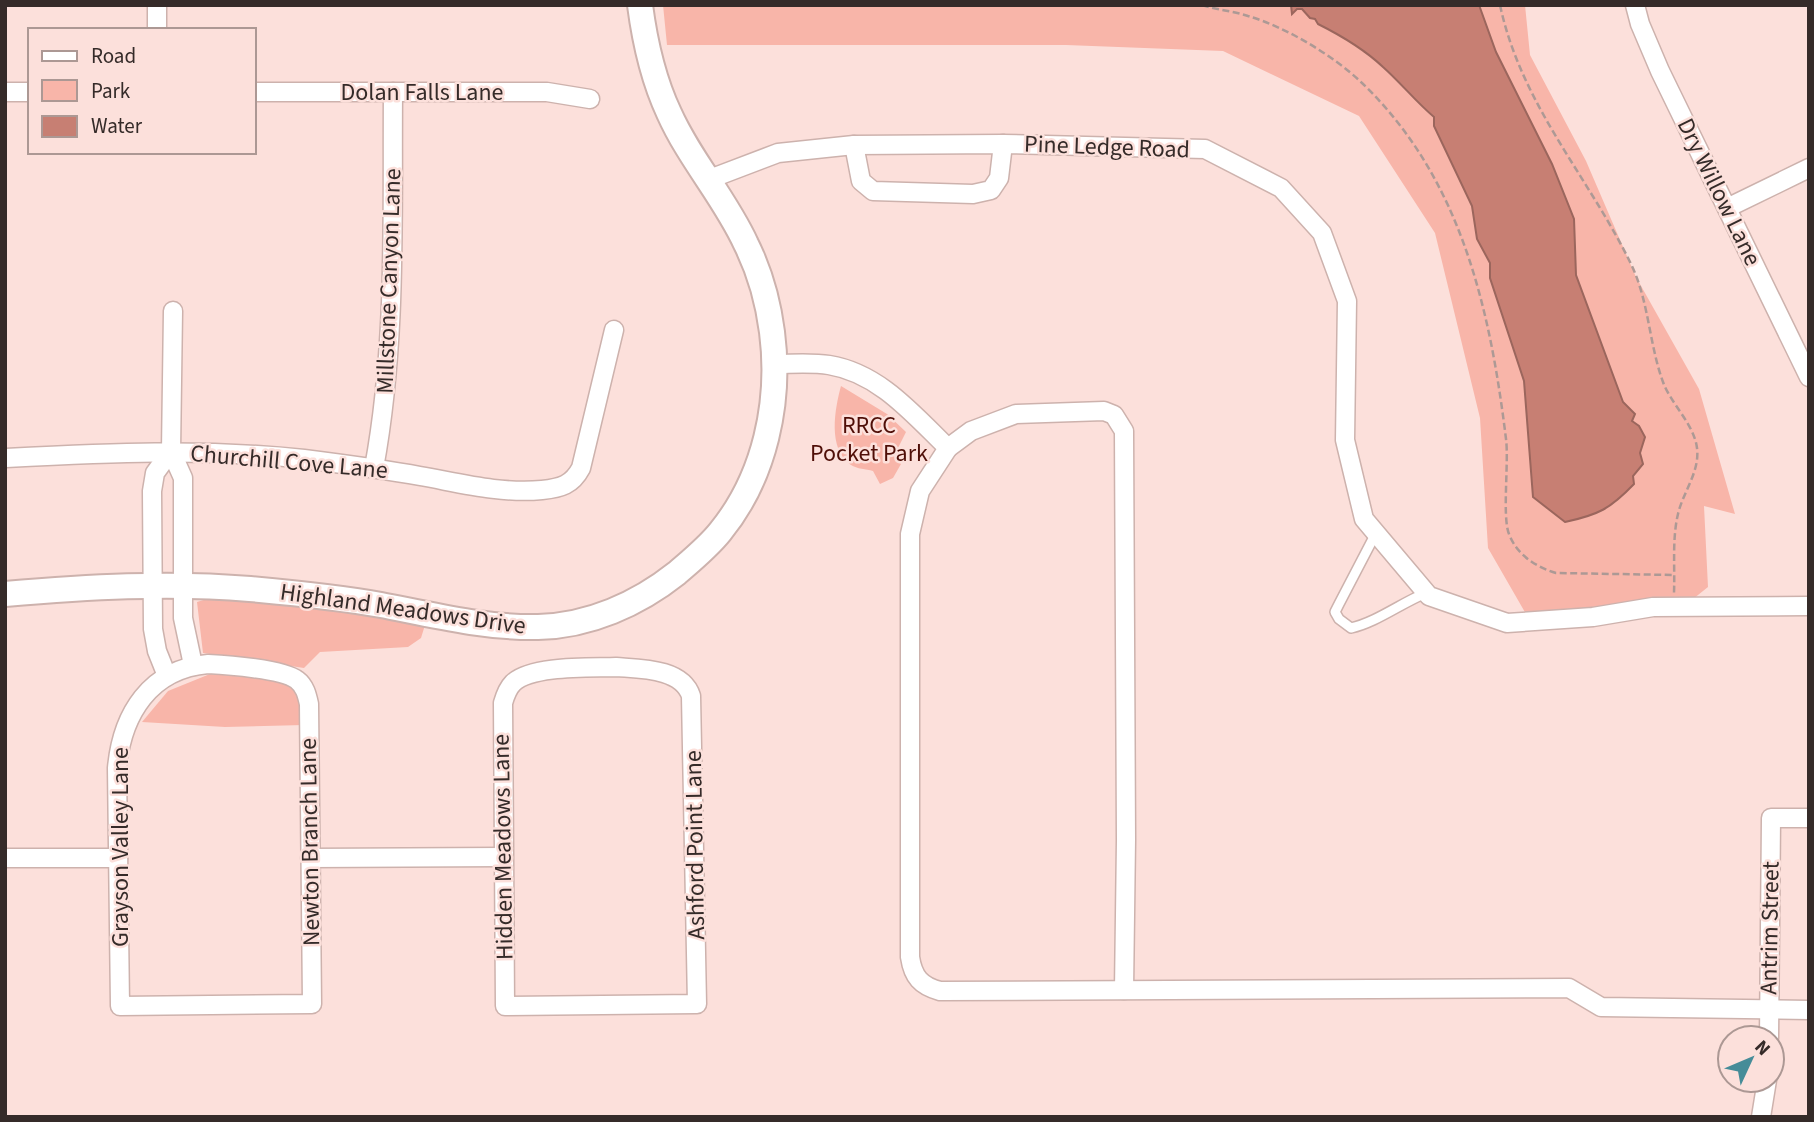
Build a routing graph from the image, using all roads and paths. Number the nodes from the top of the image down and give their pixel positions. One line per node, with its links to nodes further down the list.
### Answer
1 (157, 5): 6 (street)
2 (640, 5): 15 (street, Highland Meadows Drive)
3 (1202, 5): 26 (path)
4 (1500, 5): 26 (path)
5 (1635, 5): 16 (street, Dry Willow Lane)
6 (157, 28)
7 (5, 92): 8 (street)
8 (28, 92)
9 (256, 92): 10 (street, Dolan Falls Lane)
10 (393, 92): 11 (street, Dolan Falls Lane); 24 (street, Millstone Canyon Lane)
11 (590, 99)
12 (1003, 144): 13 (street, Pine Ledge Road); 13 (street); 25 (street, Pine Ledge Road)
13 (854, 145): 15 (street, Pine Ledge Road)
14 (1809, 168): 16 (street)
15 (707, 180): 19 (street, Highland Meadows Drive)
16 (1727, 208): 20 (street, Dry Willow Lane)
17 (173, 311): 22 (street)
18 (614, 330): 24 (street, Churchill Cove Lane)
19 (774, 364): 21 (street); 28 (street, Highland Meadows Drive)
20 (1809, 377)
21 (948, 448): 42 (street); 42 (street)
22 (171, 451): 23 (street, Churchill Cove Lane); 24 (street, Churchill Cove Lane); 27 (street); 28 (street)
23 (5, 458)
24 (374, 468)
25 (1376, 533): 29 (street, Pine Ledge Road); 29 (lane)
26 (1675, 575): 32 (path)
27 (152, 586): 28 (street, Highland Meadows Drive); 30 (street, Highland Meadows Drive); 34 (street)
28 (183, 587): 33 (street)
29 (1426, 593): 32 (street, Pine Ledge Road)
30 (5, 594)
31 (1809, 606): 32 (street)
32 (1674, 607)
33 (193, 665): 34 (street, Grayson Valley Lane); 35 (street, Grayson Valley Lane)
34 (167, 676): 39 (street, Grayson Valley Lane)
35 (300, 682): 41 (street, Newton Branch Lane)
36 (509, 688): 38 (street, Hidden Meadows Lane); 44 (street, Ashford Point Lane)
37 (1809, 818): 45 (street, Antrim Street)
38 (503, 857): 41 (street); 44 (street, Hidden Meadows Lane)
39 (118, 858): 40 (street); 43 (street, Grayson Valley Lane)
40 (14, 859)
41 (310, 859): 43 (street, Newton Branch Lane)
42 (1124, 990): 45 (street)
43 (312, 1004)
44 (505, 1006)
45 (1769, 1010): 46 (street); 47 (street, Antrim Street)
46 (1809, 1010)
47 (1769, 1024)
48 (1765, 1094): 49 (street)
49 (1761, 1117)

